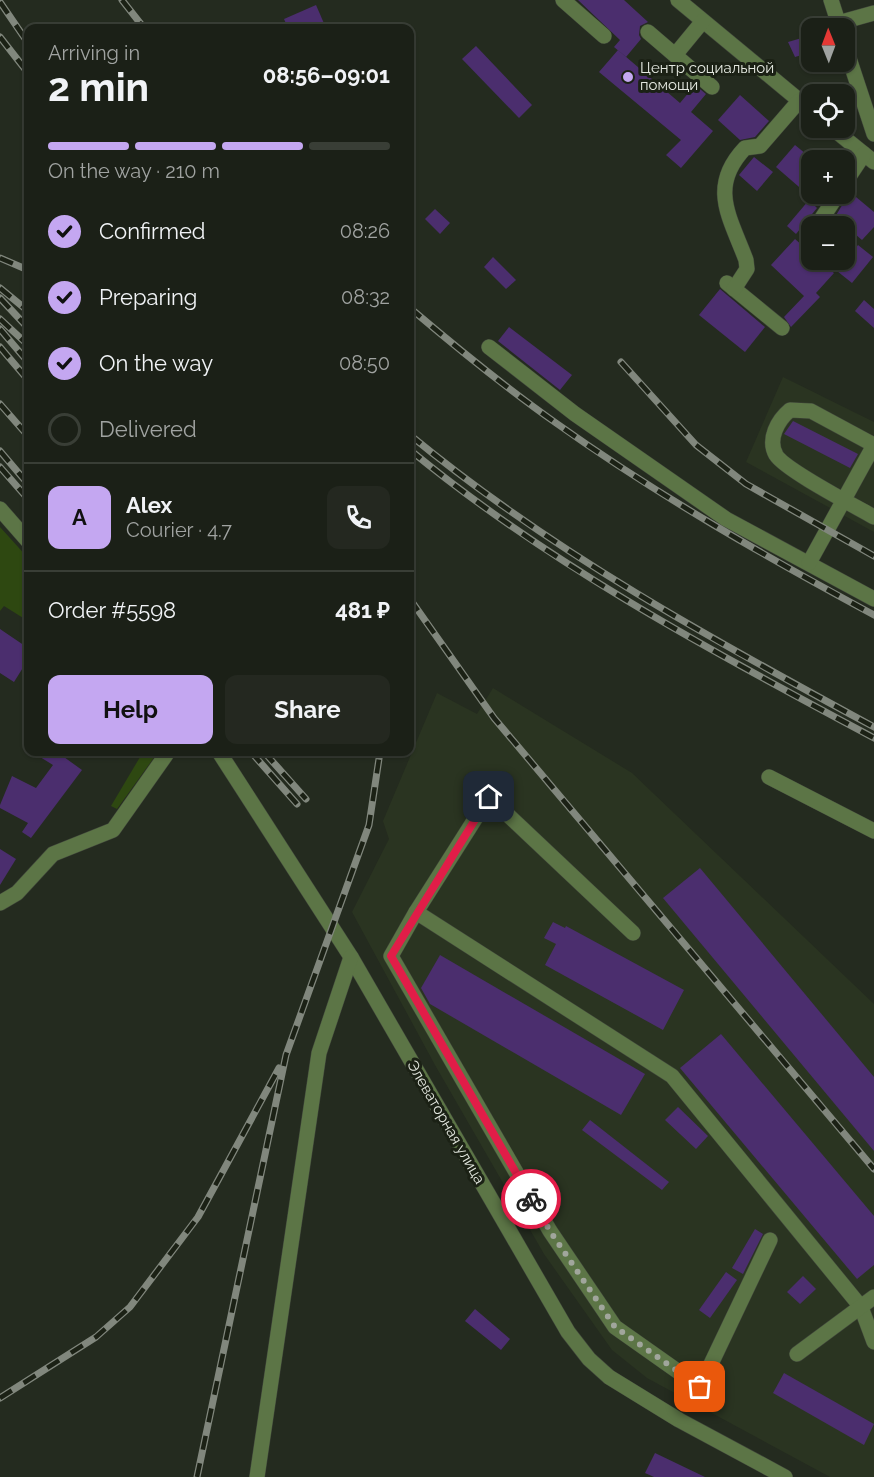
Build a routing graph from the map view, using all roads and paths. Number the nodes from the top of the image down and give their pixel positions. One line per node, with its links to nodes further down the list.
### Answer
1 (563, 0): 9 (street)
2 (678, 0): 7 (street)
3 (831, 0): 5 (street)
4 (874, 13): 6 (street)
5 (837, 18)
6 (855, 20)
7 (703, 21): 10 (street); 13 (street)
8 (648, 32): 10 (street)
9 (604, 36)
10 (675, 55): 12 (street)
11 (854, 72): 14 (street)
12 (712, 87)
13 (799, 101): 18 (street)
14 (874, 134)
15 (844, 138): 16 (street)
16 (869, 158): 17 (street)
17 (855, 173)
18 (782, 328)
19 (489, 347): 25 (street)
20 (874, 445): 21 (street); 21 (street)
21 (844, 500): 23 (street); 25 (street)
22 (0, 509): 24 (street)
23 (874, 517)
24 (24, 536)
25 (809, 563): 26 (street)
26 (874, 598)
27 (165, 756): 31 (street)
28 (222, 756): 34 (street, Элеваторная улица)
29 (769, 777): 30 (street)
30 (874, 831)
31 (0, 903)
32 (416, 912): 33 (street); 35 (street); 37 (street)
33 (633, 933)
34 (351, 957): 40 (street); 41 (street, Элеваторная улица)
35 (770, 1240)
36 (874, 1297): 37 (street)
37 (861, 1307): 38 (street); 39 (street)
38 (874, 1342)
39 (796, 1354)
40 (257, 1477)
41 (785, 1477)

